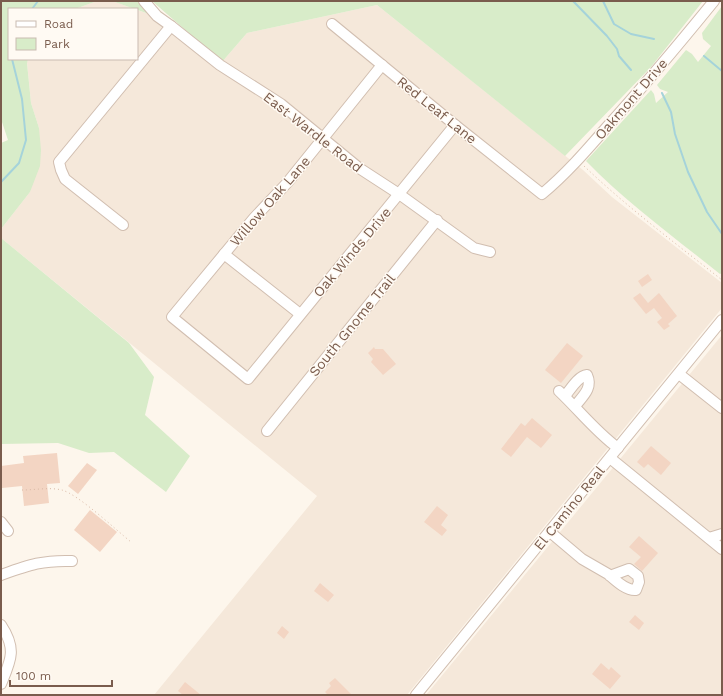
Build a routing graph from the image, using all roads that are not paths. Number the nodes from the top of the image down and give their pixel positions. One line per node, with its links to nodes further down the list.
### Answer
1 (144, 1): 4 (street, East Wardle Road)
2 (714, 1): 9 (street, Oakmont Drive)
3 (332, 24): 5 (street, Red Leaf Lane)
4 (171, 26): 7 (street, East Wardle Road); 11 (street)
5 (382, 65): 6 (street, Red Leaf Lane); 7 (street, Willow Oak Lane)
6 (455, 125): 8 (street, Oak Winds Drive); 9 (street, Red Leaf Lane)
7 (323, 139): 8 (street, East Wardle Road); 13 (street, Willow Oak Lane)
8 (400, 194): 10 (street, East Wardle Road); 14 (street, Oak Winds Drive)
9 (542, 194)
10 (437, 220): 12 (street, East Wardle Road); 20 (street, South Gnome Trail)
11 (123, 225)
12 (490, 252)
13 (224, 254): 14 (street); 17 (street, Willow Oak Lane)
14 (300, 314): 17 (street, Oak Winds Drive)
15 (722, 320): 16 (street, El Camino Real)
16 (679, 374): 19 (street); 21 (street, El Camino Real)
17 (248, 379)
18 (575, 406): 18 (street); 21 (street)
19 (722, 408)
20 (267, 431)
21 (618, 448): 22 (street, El Camino Real)
22 (610, 458): 25 (street, El Camino Real); 27 (street)
23 (1, 522): 24 (street)
24 (8, 531)
25 (550, 532): 31 (street); 34 (street, El Camino Real)
26 (722, 534): 27 (street)
27 (708, 537): 28 (street)
28 (722, 549)
29 (72, 561): 30 (street)
30 (1, 575)
31 (610, 576)
32 (1, 625): 33 (street)
33 (1, 684)
34 (416, 695)

